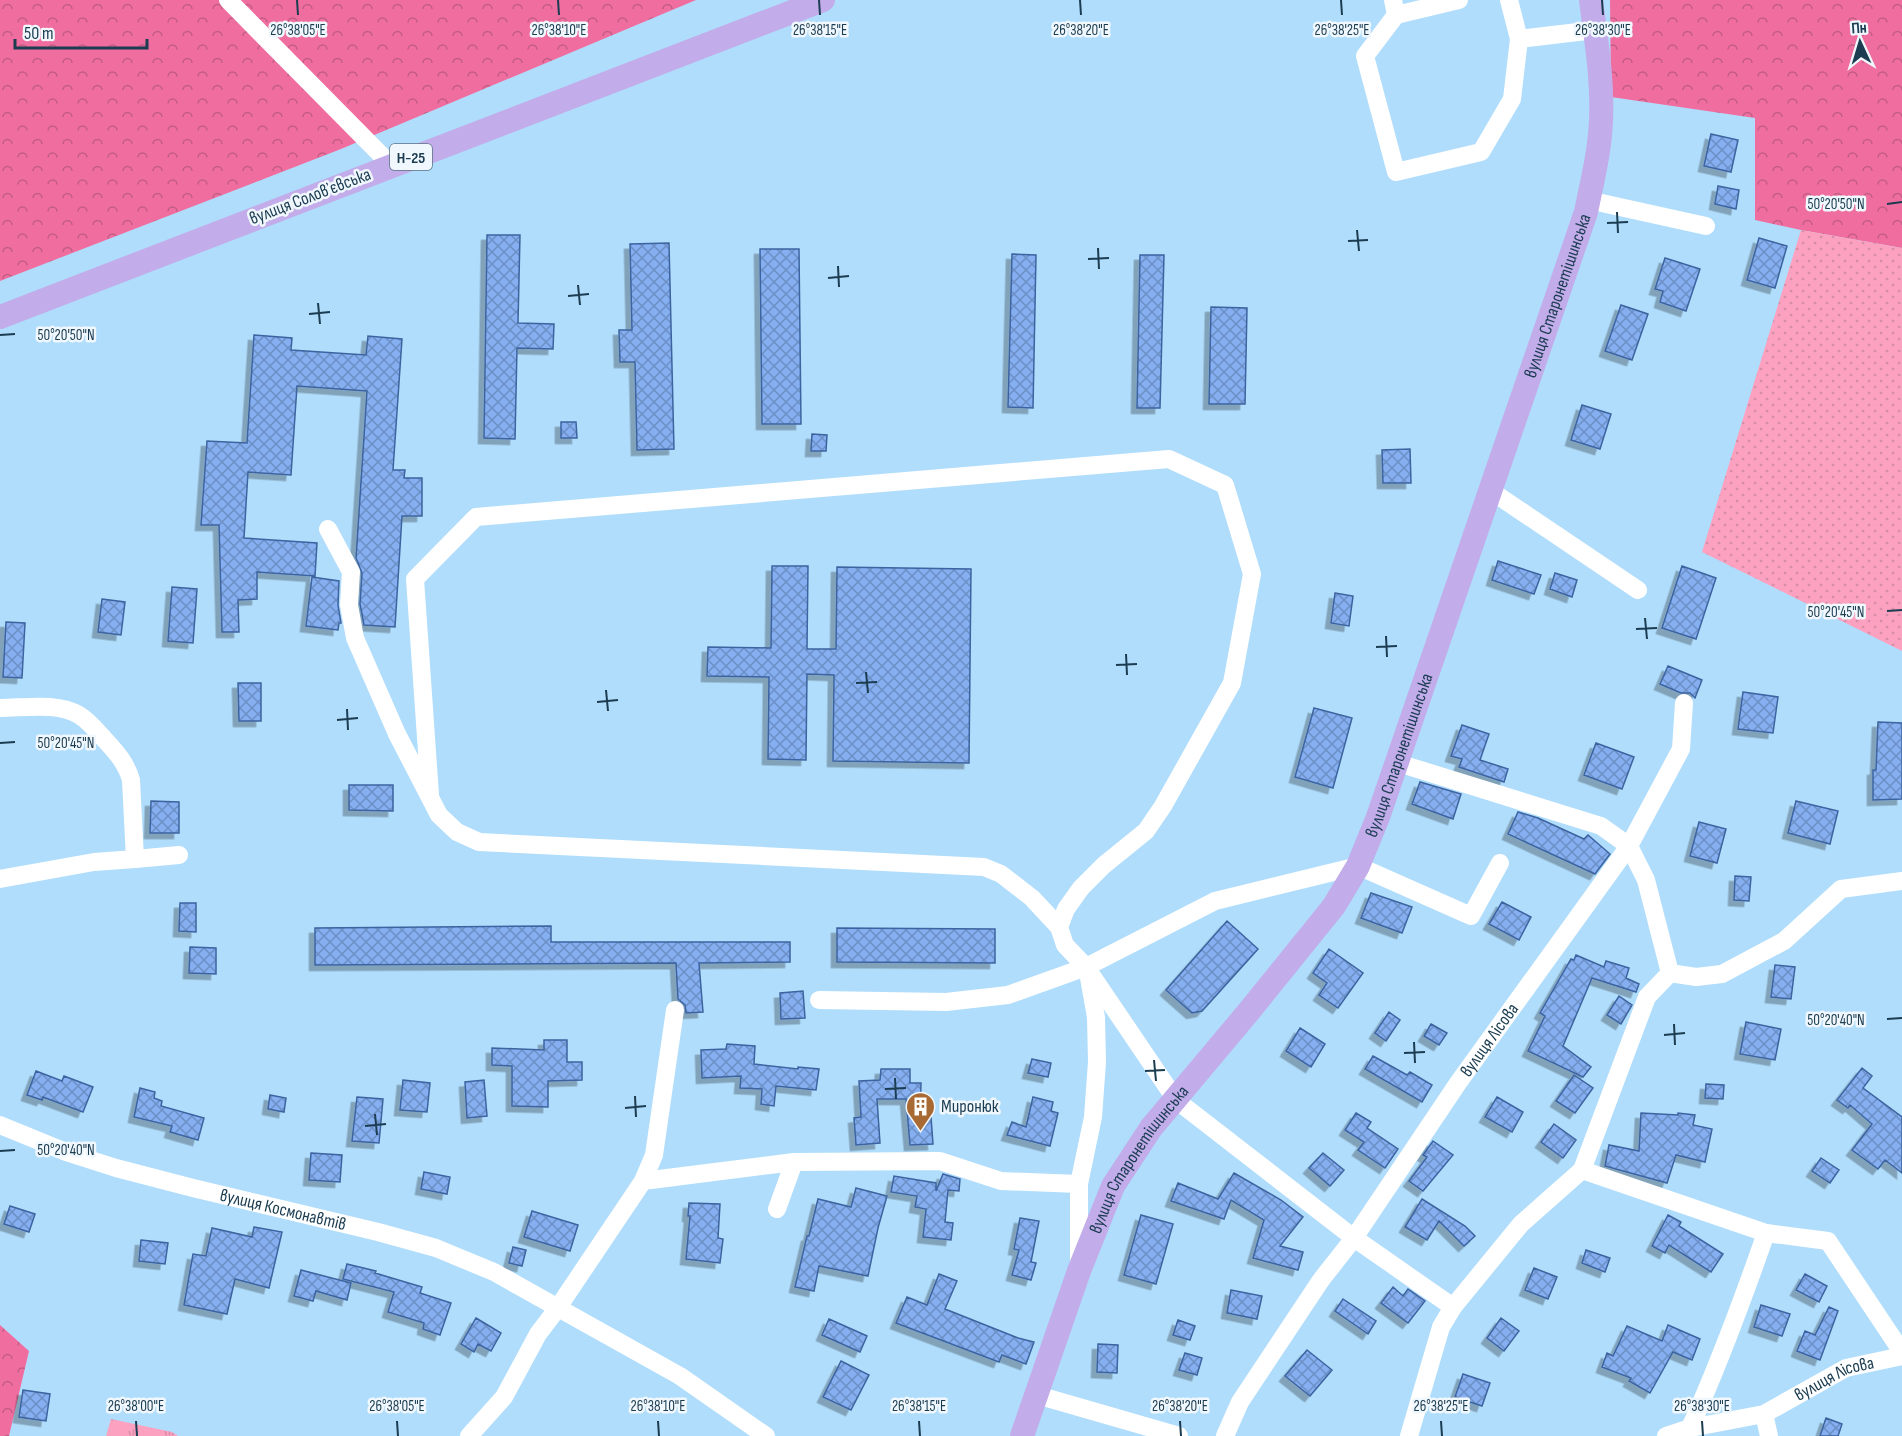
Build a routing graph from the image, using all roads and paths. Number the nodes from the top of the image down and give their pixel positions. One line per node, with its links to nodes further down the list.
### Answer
1 (228, 0): 9 (street)
2 (823, 0): 9 (main road, вулиця Соловʼєвська / Н-25)
3 (1459, 0): 6 (street)
4 (1509, 0): 8 (street)
5 (1591, 0): 7 (main road, вулиця Старонетішинська)
6 (1394, 8): 8 (street)
7 (1595, 30): 8 (street); 10 (main road, вулиця Старонетішинська)
8 (1520, 39)
9 (391, 165): 12 (main road, вулиця Соловʼєвська / Н-25)
10 (1588, 200): 11 (street); 13 (main road, вулиця Старонетішинська)
11 (1706, 226)
12 (0, 317)
13 (1491, 491): 15 (street); 18 (main road, вулиця Старонетішинська)
14 (328, 529): 19 (street)
15 (1638, 590)
16 (1684, 703): 20 (street, вулиця Лісова)
17 (0, 708): 22 (street)
18 (1398, 764): 20 (street); 24 (main road, вулиця Старонетішинська)
19 (430, 795): 27 (street); 27 (street)
20 (1629, 846): 29 (street); 40 (street, вулиця Лісова)
21 (179, 855): 22 (street)
22 (135, 858): 25 (street)
23 (1500, 863): 24 (street)
24 (1358, 866): 28 (street); 32 (main road, вулиця Старонетішинська)
25 (0, 879)
26 (1902, 881): 29 (street)
27 (1059, 927): 28 (street)
28 (1086, 967): 30 (street); 32 (street); 37 (street)
29 (1670, 974): 35 (street)
30 (819, 1000)
31 (675, 1010): 36 (street)
32 (1176, 1100): 40 (street); 41 (main road, вулиця Старонетішинська)
33 (0, 1125): 43 (street, вулиця Космонавтів)
34 (794, 1162): 36 (street); 37 (street); 38 (street)
35 (1582, 1170): 39 (street, вулиця Лісова); 42 (street)
36 (643, 1181): 43 (street)
37 (1079, 1184): 41 (street)
38 (777, 1209)
39 (1766, 1233): 44 (street, вулиця Лісова); 47 (street)
40 (1354, 1238): 42 (street); 52 (street, вулиця Лісова)
41 (1079, 1271): 45 (main road, вулиця Старонетішинська)
42 (1453, 1307): 53 (street)
43 (557, 1309): 48 (street); 49 (street, вулиця Космонавтів)
44 (1902, 1354): 46 (street, вулиця Лісова)
45 (1037, 1395): 50 (main road, вулиця Старонетішинська); 51 (street)
46 (1764, 1414): 47 (street, вулиця Лісова); 55 (street)
47 (1690, 1428): 54 (street, вулиця Лісова)
48 (469, 1436)
49 (766, 1436)
50 (1022, 1436)
51 (1179, 1436)
52 (1225, 1436)
53 (1409, 1436)
54 (1666, 1436)
55 (1768, 1436)

